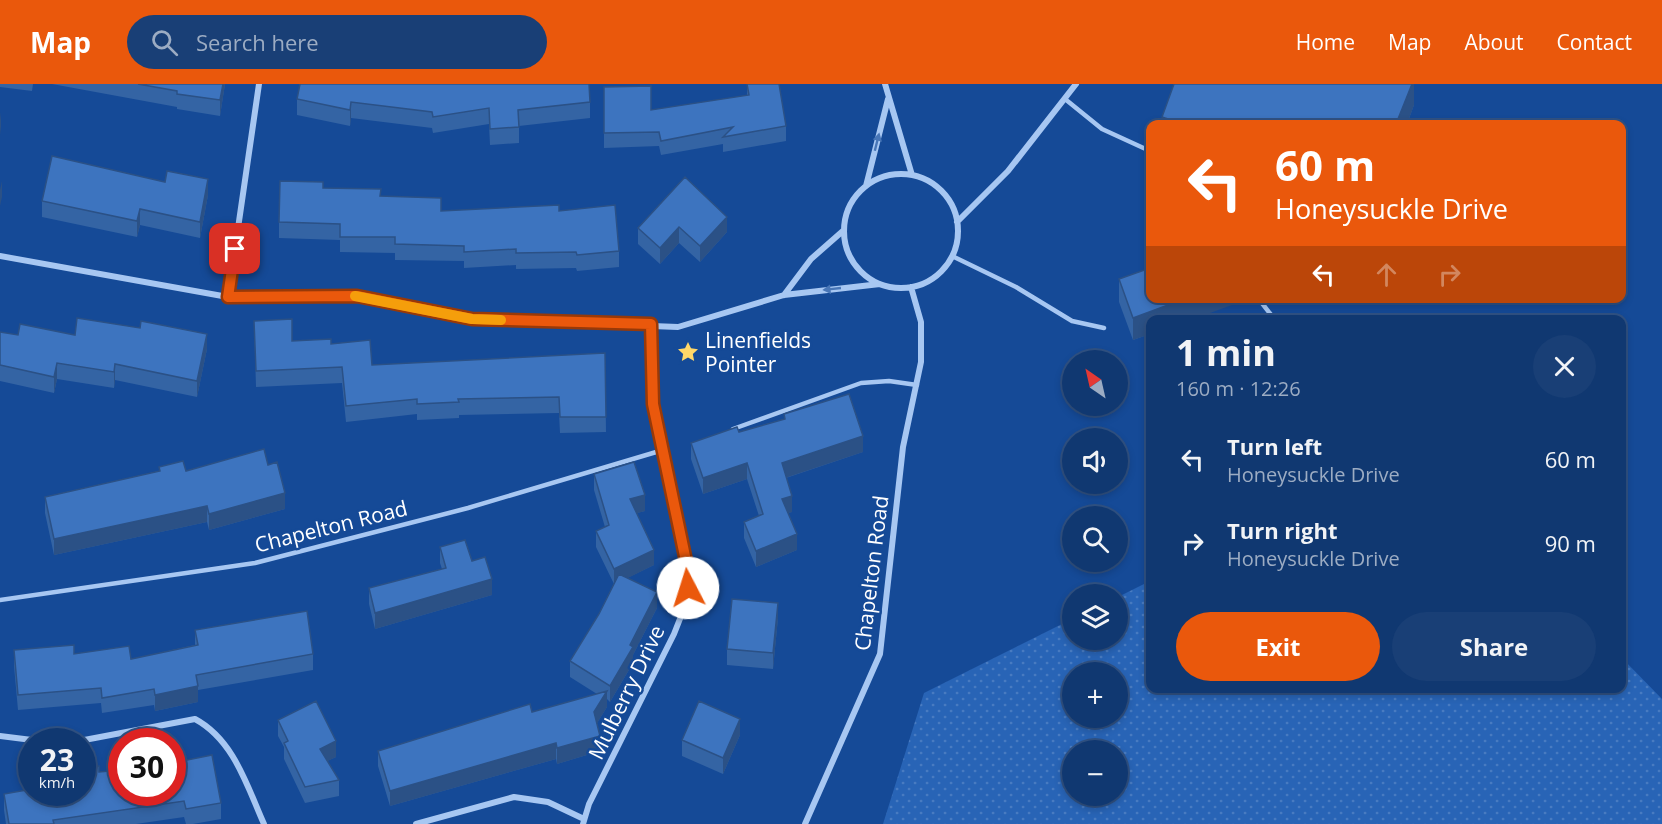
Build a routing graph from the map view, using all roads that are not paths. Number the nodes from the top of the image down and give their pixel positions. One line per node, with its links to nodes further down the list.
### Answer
1 (259, 84): 16 (street)
2 (885, 84): 4 (street)
3 (1076, 84): 5 (street)
4 (888, 98): 7 (street); 8 (street, one-way to 4)
5 (1065, 99): 6 (lane); 9 (street)
6 (1146, 149)
7 (912, 174): 8 (street); 9 (street)
8 (866, 186): 10 (street)
9 (957, 222): 12 (street)
10 (844, 230): 13 (street); 15 (street)
11 (0, 256): 16 (street)
12 (952, 256): 14 (street); 20 (lane)
13 (880, 284): 14 (street); 15 (street, one-way to 15)
14 (911, 286): 21 (street, Chapelton Road)
15 (784, 295): 19 (street)
16 (228, 297): 19 (street)
17 (1262, 303): 18 (lane)
18 (1271, 315)
19 (651, 324): 23 (street, Mulberry Drive)
20 (1104, 328)
21 (917, 385): 22 (lane); 31 (street, Chapelton Road)
22 (730, 430)
23 (663, 450): 24 (lane, Chapelton Road); 28 (street, Mulberry Drive)
24 (0, 600)
25 (0, 736): 26 (street)
26 (18, 738)
27 (96, 738): 29 (street)
28 (584, 821): 30 (street)
29 (264, 824)
30 (416, 824)
31 (805, 824)

